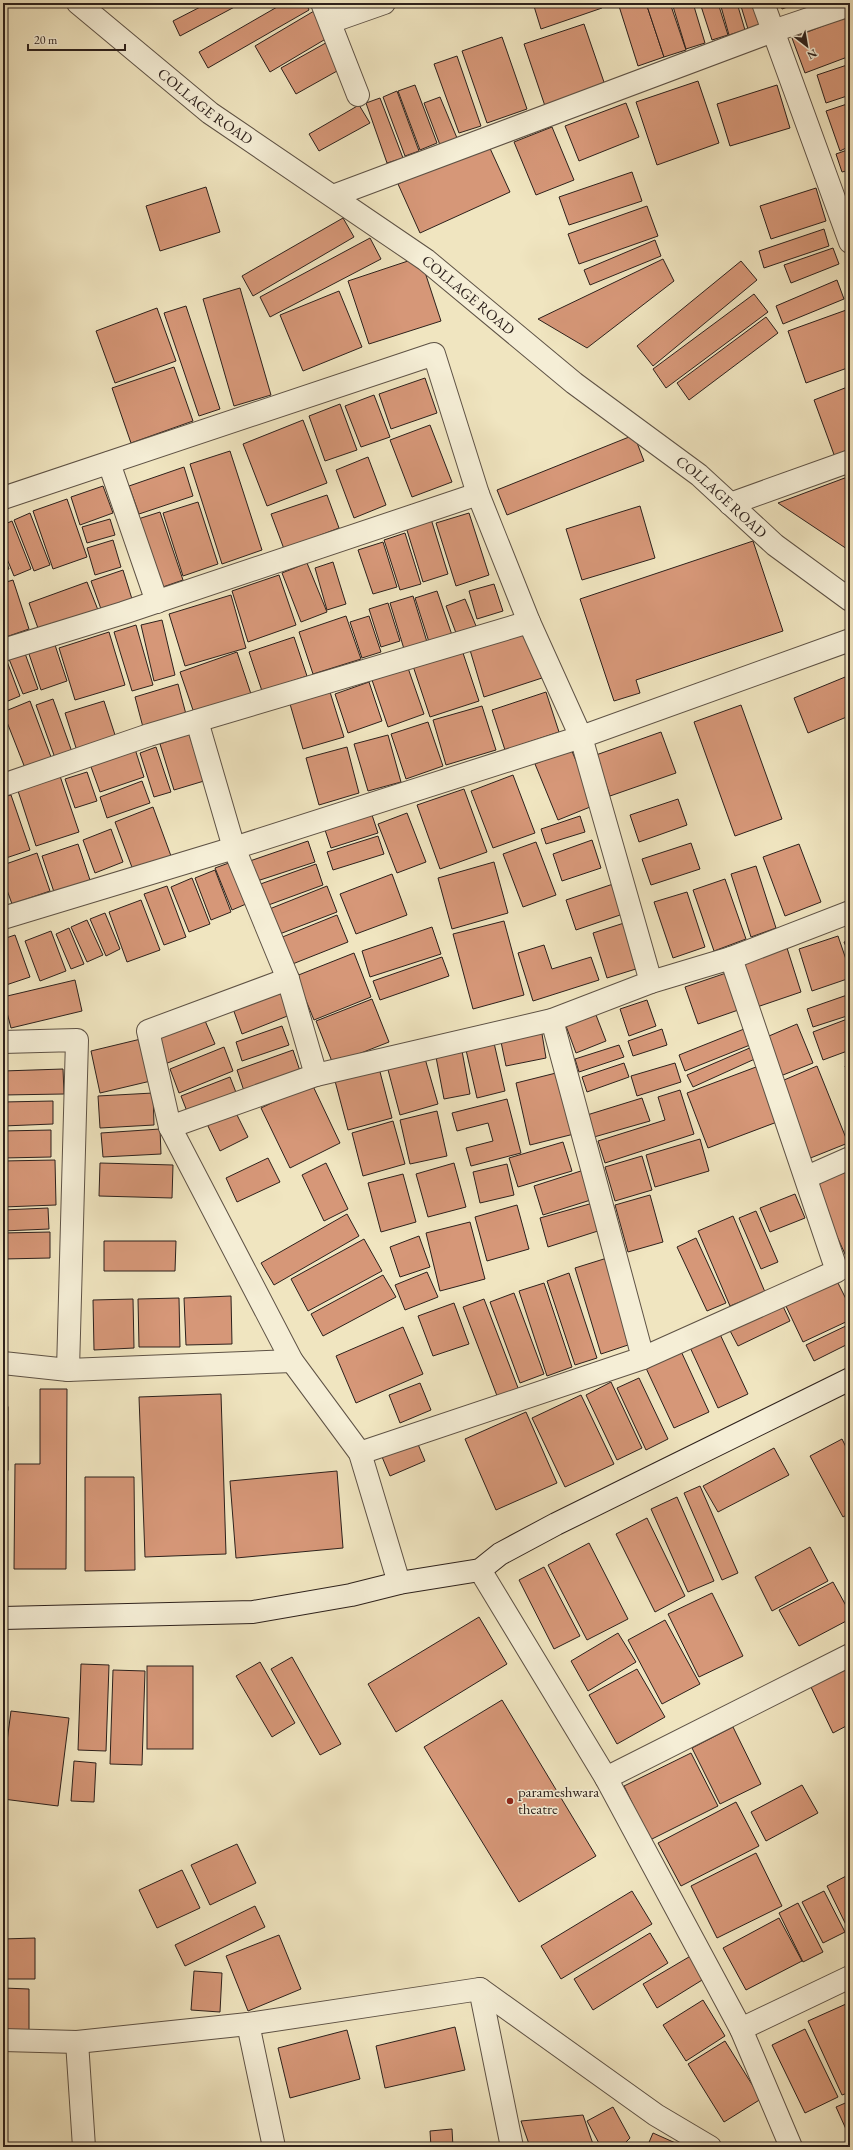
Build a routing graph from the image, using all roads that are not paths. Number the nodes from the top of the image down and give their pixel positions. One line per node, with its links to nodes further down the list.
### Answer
1 (78, 3): 8 (street, COLLAGE ROAD)
2 (384, 3): 5 (street)
3 (763, 3): 6 (street)
4 (850, 5): 6 (street)
5 (326, 13): 7 (street)
6 (773, 31): 8 (street); 9 (street)
7 (358, 95)
8 (333, 196): 14 (street, COLLAGE ROAD)
9 (850, 242)
10 (850, 461): 14 (street)
11 (109, 463): 12 (street); 13 (street); 16 (street)
12 (478, 494): 16 (street); 17 (street)
13 (3, 498)
14 (730, 504): 15 (street, COLLAGE ROAD)
15 (850, 600)
16 (157, 602): 19 (street)
17 (529, 622): 20 (street); 21 (street)
18 (850, 640): 21 (street)
19 (3, 650)
20 (197, 721): 22 (street); 23 (street)
21 (581, 738): 23 (street); 28 (street)
22 (3, 785)
23 (234, 848): 25 (street); 27 (street)
24 (850, 912): 26 (street)
25 (3, 918)
26 (731, 958): 28 (street); 34 (street)
27 (288, 979): 31 (street); 32 (street)
28 (651, 982): 29 (street)
29 (552, 1020): 31 (street); 35 (street)
30 (3, 1042): 38 (street)
31 (316, 1075): 32 (street)
32 (170, 1127): 36 (street)
33 (850, 1158): 34 (street)
34 (807, 1177): 35 (street)
35 (643, 1358): 40 (street)
36 (292, 1361): 38 (street); 40 (street)
37 (3, 1363): 38 (street)
38 (68, 1370)
39 (850, 1379): 41 (street)
40 (360, 1453): 42 (street)
41 (480, 1570): 42 (street); 45 (street)
42 (399, 1583): 43 (street)
43 (3, 1618)
44 (850, 1655): 45 (street)
45 (606, 1778): 49 (street)
46 (850, 1977): 49 (street)
47 (480, 1989): 48 (street); 54 (street); 55 (street)
48 (248, 2024): 51 (street); 53 (street)
49 (741, 2029): 56 (street)
50 (3, 2040): 51 (street)
51 (77, 2042): 52 (street)
52 (84, 2147)
53 (274, 2147)
54 (512, 2147)
55 (710, 2147)
56 (791, 2147)

